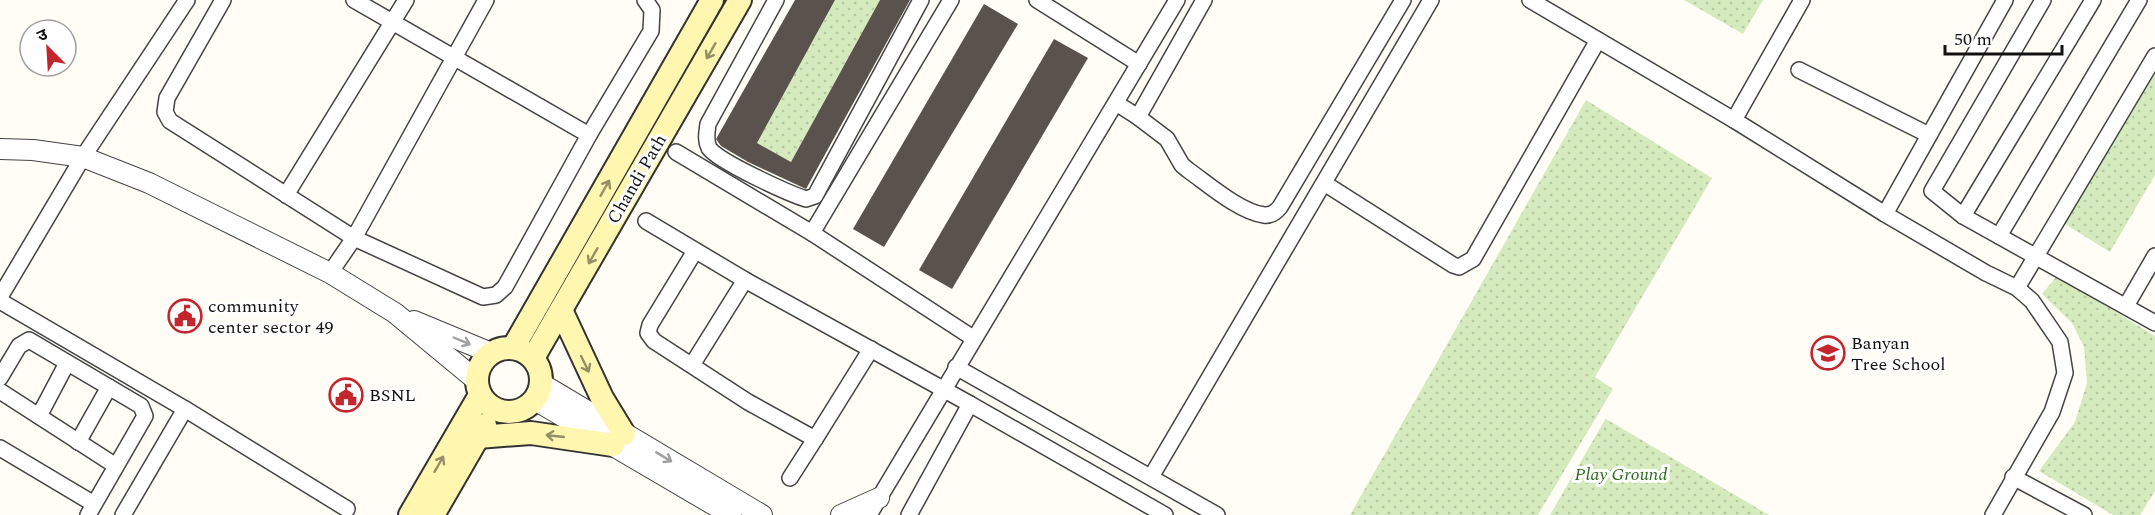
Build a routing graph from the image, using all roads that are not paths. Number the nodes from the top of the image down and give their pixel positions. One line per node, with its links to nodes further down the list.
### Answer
1 (187, 0): 36 (street)
2 (223, 0): 38 (street)
3 (354, 0): 23 (street)
4 (406, 0): 23 (street)
5 (486, 0): 26 (street)
6 (645, 0): 32 (street)
7 (741, 0): 53 (main road, Chandi Path, one-way to 53)
8 (776, 0): 9 (street)
9 (921, 0)
10 (951, 0): 42 (street)
11 (1037, 0): 27 (street)
12 (1177, 0): 27 (street)
13 (1204, 0): 30 (street)
14 (1403, 0): 30 (street)
15 (1431, 0): 37 (street)
16 (1530, 0): 24 (street)
17 (1802, 0): 31 (street)
18 (2005, 0): 33 (street)
19 (2043, 0): 40 (street)
20 (2093, 0): 40 (street)
21 (2139, 0): 43 (street)
22 (709, 1): 57 (main road, Chandi Path, one-way to 22)
23 (392, 22): 26 (street); 38 (street)
24 (1598, 40): 31 (street); 37 (street)
25 (2155, 56): 47 (street)
26 (454, 57): 32 (street); 44 (street)
27 (1139, 64): 29 (street)
28 (1799, 70): 33 (street)
29 (1116, 103): 30 (street); 56 (street)
30 (1138, 117)
31 (1734, 120): 39 (street)
32 (589, 135): 44 (street)
33 (1929, 135): 39 (street)
34 (0, 149): 36 (street)
35 (676, 152): 42 (street)
36 (83, 157): 48 (street); 51 (street)
37 (1324, 183): 79 (street)
38 (286, 195): 44 (street)
39 (1885, 214): 50 (street)
40 (1963, 216): 43 (street)
41 (646, 221): 45 (street)
42 (812, 233): 56 (street)
43 (1999, 236): 47 (street)
44 (354, 238): 48 (street)
45 (695, 251): 49 (street); 62 (street)
46 (2155, 256): 52 (street)
47 (2036, 259): 50 (street); 52 (street)
48 (330, 273): 54 (street)
49 (745, 280): 58 (street); 62 (street)
50 (2017, 288): 80 (street)
51 (0, 299): 71 (street)
52 (2126, 306): 55 (street)
53 (561, 310): 60 (main road, Chandi Path); 76 (main road, one-way to 76)
54 (395, 313): 59 (street, one-way to 59); 69 (street)
55 (2155, 323)
56 (973, 338): 63 (street)
57 (513, 348): 59 (main road); 60 (main road)
58 (871, 349): 67 (street); 74 (street)
59 (491, 353): 69 (main road)
60 (533, 358): 68 (main road)
61 (67, 363): 64 (street); 65 (street); 72 (street)
62 (692, 365): 74 (street)
63 (956, 367): 67 (street); 79 (street)
64 (0, 378)
65 (109, 387): 75 (street); 78 (street)
66 (0, 391): 72 (street)
67 (944, 391): 70 (street); 82 (street)
68 (538, 392): 69 (main road); 76 (street)
69 (483, 395): 73 (main road); 86 (main road, one-way to 69)
70 (970, 404): 91 (street); 92 (street)
71 (185, 410): 83 (street); 85 (street)
72 (39, 416): 75 (street)
73 (478, 437): 76 (main road, one-way to 73); 87 (main road)
74 (815, 439): 81 (street)
75 (78, 442): 78 (street)
76 (627, 444): 88 (street); 89 (street, one-way to 89)
77 (0, 448): 84 (street)
78 (116, 466): 84 (street)
79 (1151, 477): 93 (street)
80 (2013, 477): 94 (street); 95 (street)
81 (790, 478)
82 (874, 506): 90 (street)
83 (347, 509)
84 (91, 510)
85 (123, 515)
86 (410, 515)
87 (433, 515)
88 (731, 515)
89 (762, 515)
90 (841, 515)
91 (909, 515)
92 (1165, 515)
93 (1217, 515)
94 (1993, 515)
95 (2084, 515)

